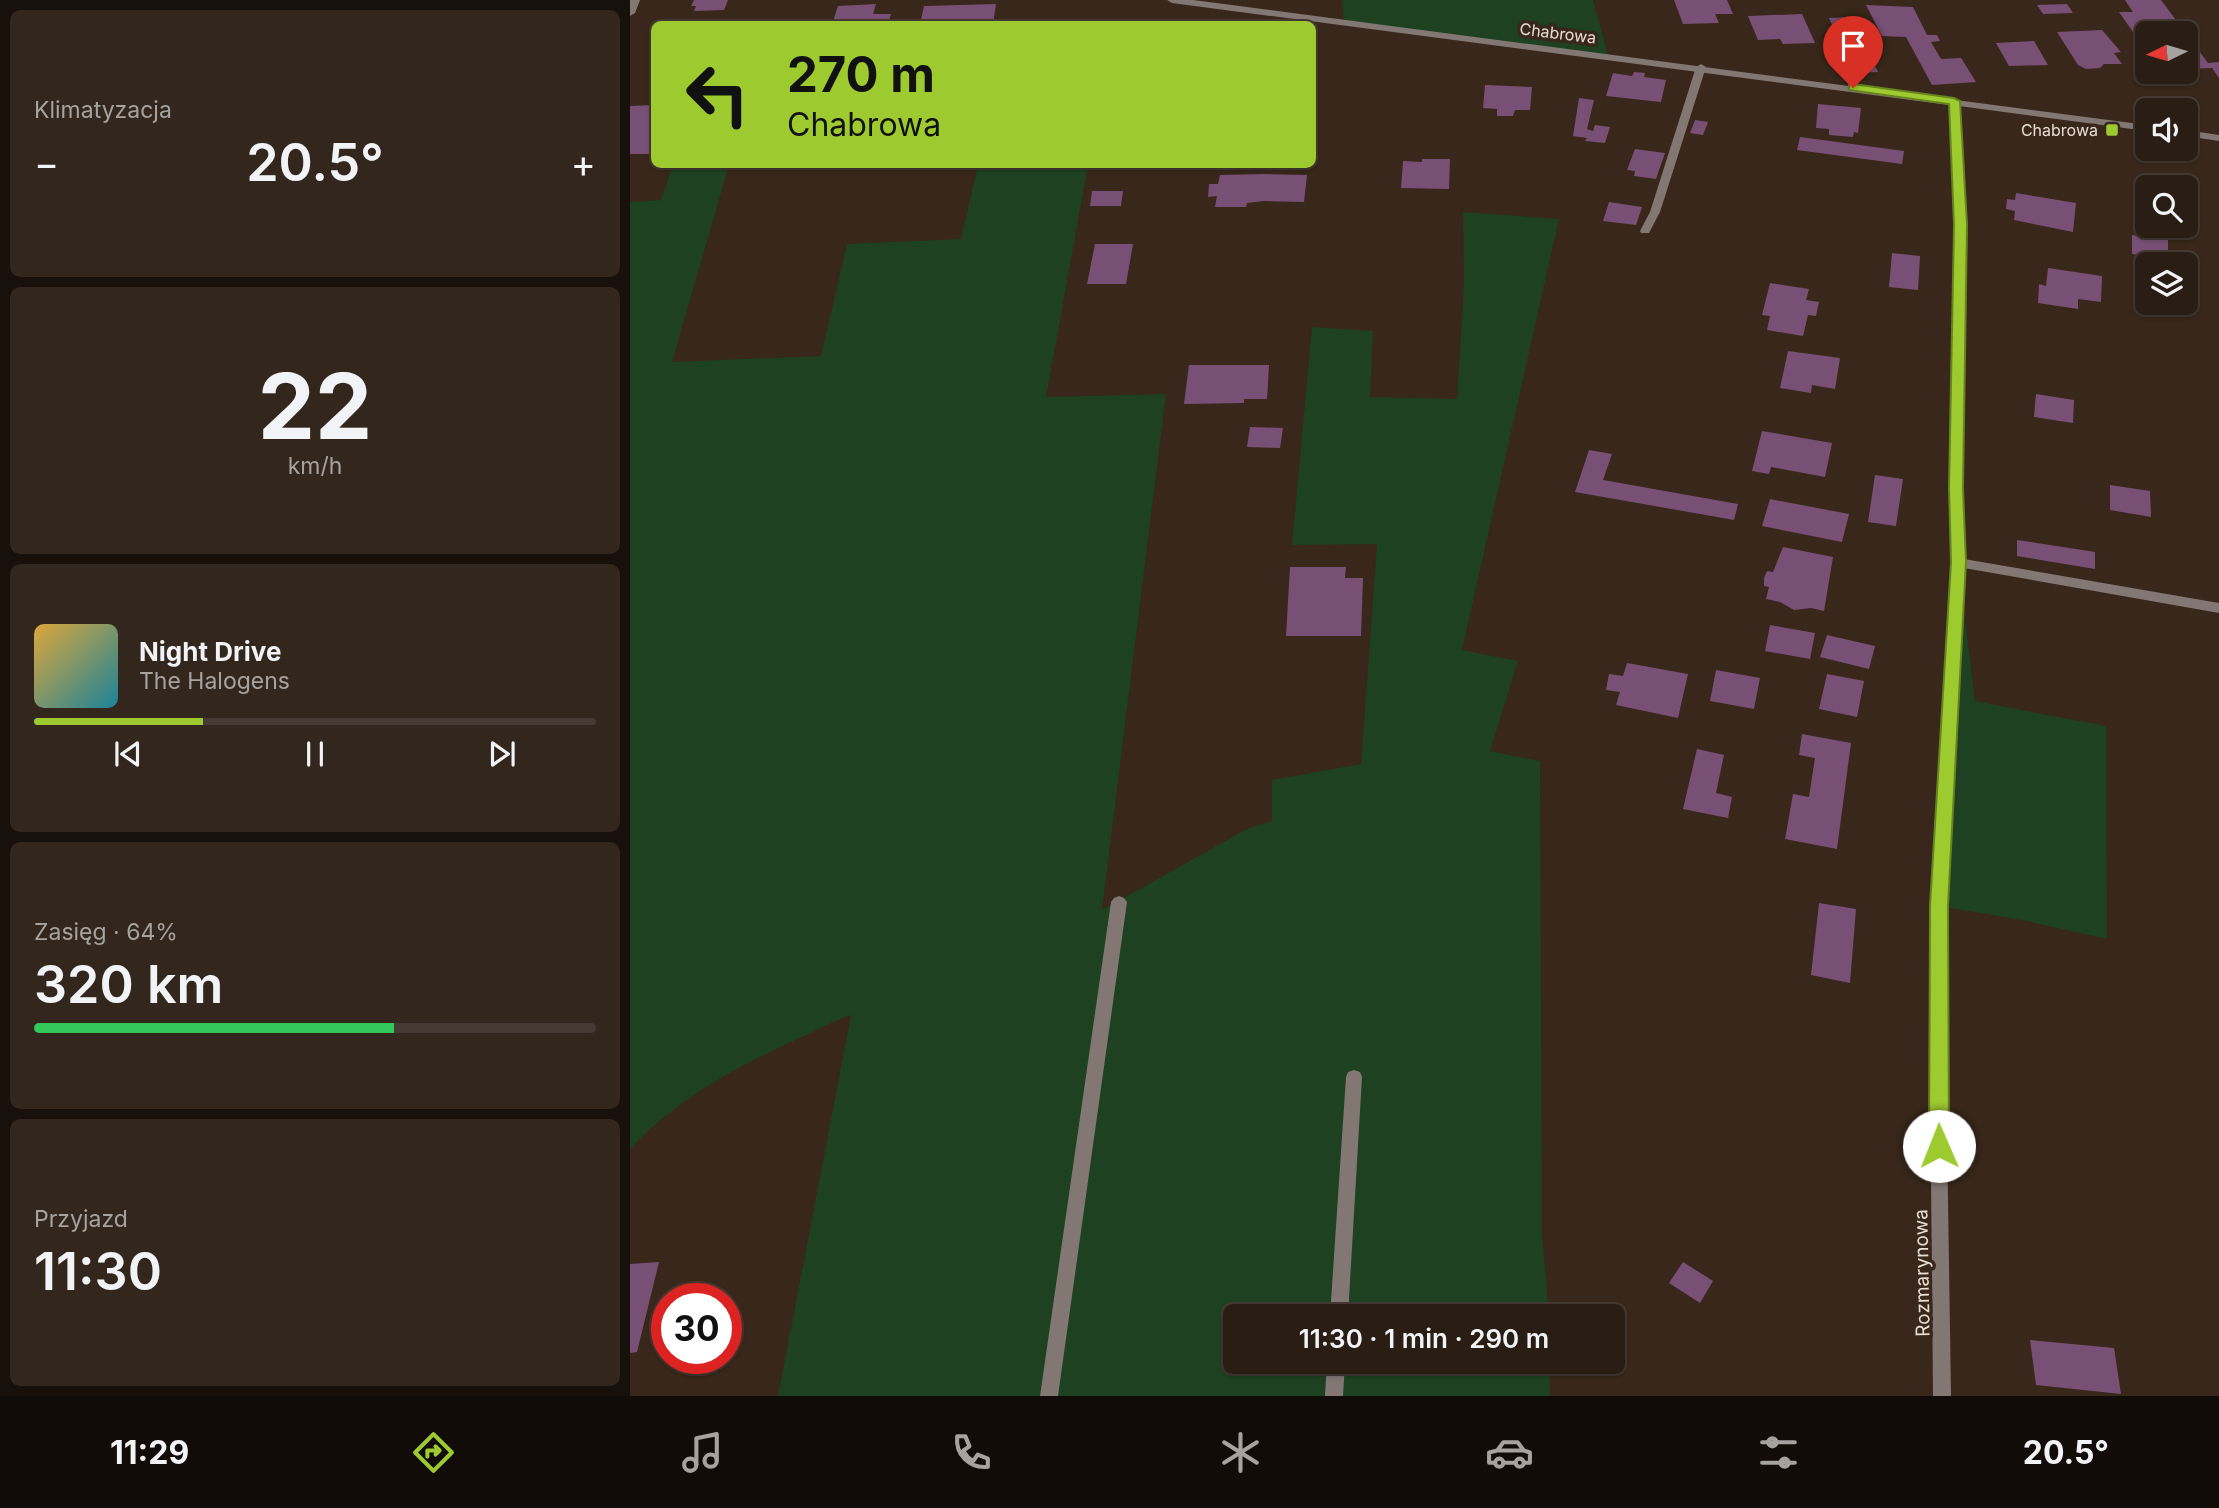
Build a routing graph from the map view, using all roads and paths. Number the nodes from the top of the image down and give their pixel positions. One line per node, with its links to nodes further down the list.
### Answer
1 (635, 0): 3 (street)
2 (1172, 0): 4 (street, Chabrowa)
3 (630, 13)
4 (1701, 67): 5 (street, Chabrowa); 9 (street)
5 (1954, 101): 6 (street, Chabrowa); 10 (street, Rozmarynowa)
6 (2135, 126)
7 (2198, 135): 8 (street)
8 (2219, 138)
9 (1645, 231)
10 (1958, 562): 11 (street); 18 (street, Rozmarynowa)
11 (2219, 608)
12 (1119, 902): 16 (street)
13 (1354, 1077): 14 (street)
14 (1340, 1304)
15 (1335, 1374): 17 (street)
16 (1049, 1396)
17 (1334, 1396)
18 (1942, 1396)

